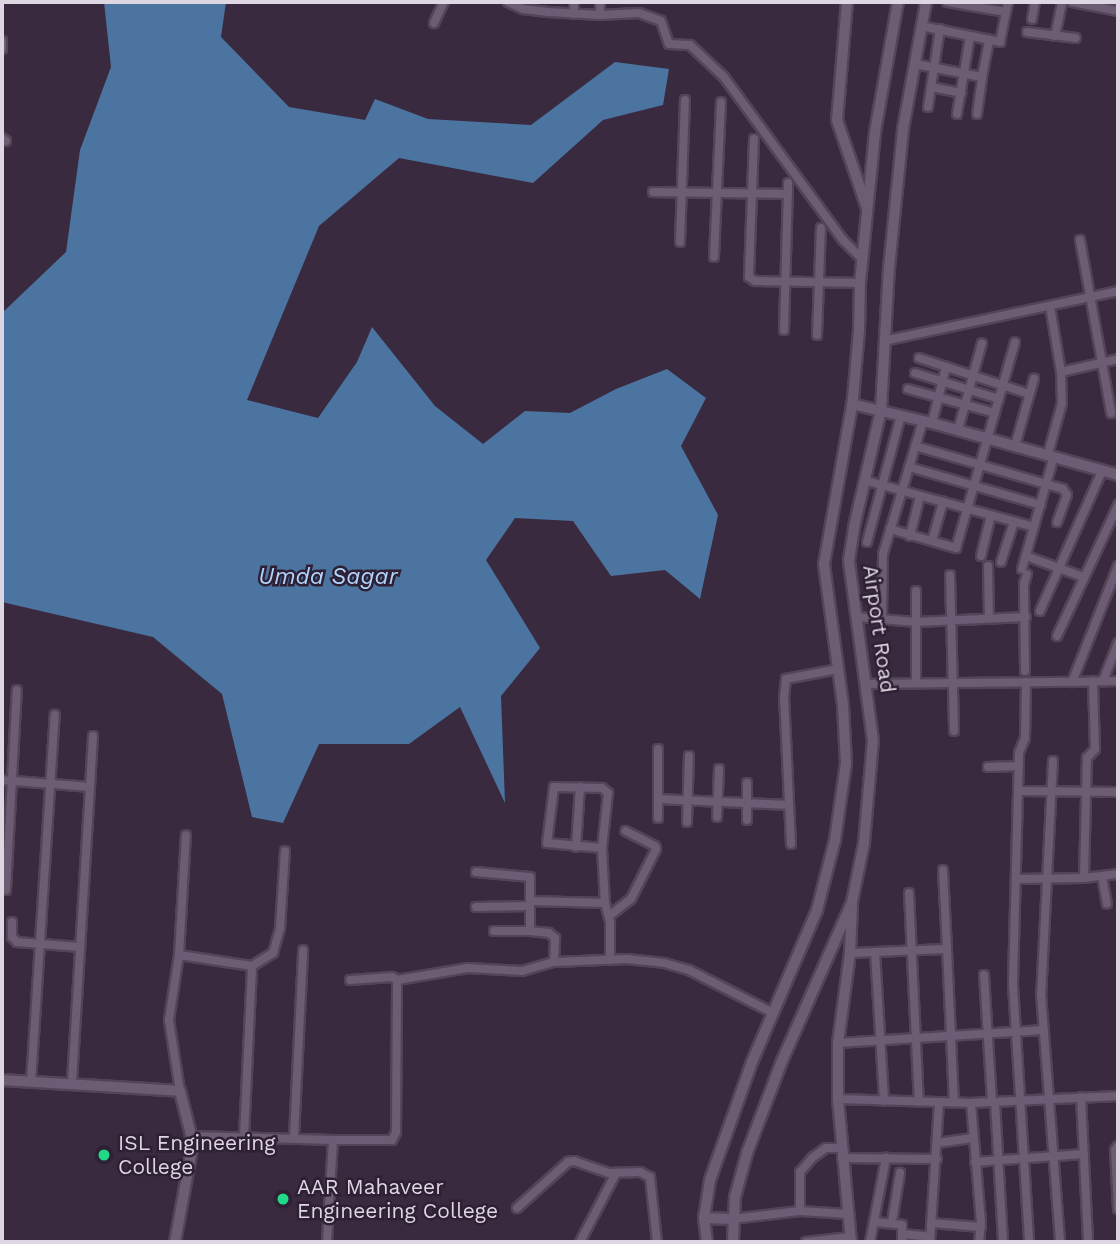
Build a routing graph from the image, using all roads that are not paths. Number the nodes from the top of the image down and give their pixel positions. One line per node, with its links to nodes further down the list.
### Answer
1 (444, 2): 21 (street)
2 (509, 2): 14 (street)
3 (548, 2): 16 (street)
4 (574, 2): 18 (street)
5 (600, 2): 19 (street)
6 (847, 2): 49 (street)
7 (898, 2): 49 (main road)
8 (926, 2): 22 (main road, Airport Road)
9 (947, 2): 17 (street)
10 (1008, 2): 17 (street)
11 (1035, 2): 20 (street)
12 (1062, 2): 26 (street)
13 (1072, 2): 15 (street)
14 (523, 5): 16 (street)
15 (1118, 11)
16 (548, 12): 18 (street)
17 (1006, 12): 28 (street)
18 (574, 14): 19 (street)
19 (600, 15): 54 (street)
20 (1032, 19)
21 (435, 23)
22 (921, 26): 23 (street); 31 (main road, Airport Road)
23 (940, 29): 25 (street); 32 (street)
24 (1027, 32): 26 (street)
25 (970, 36): 28 (street); 33 (street)
26 (1055, 36): 27 (street)
27 (1076, 38)
28 (989, 40): 34 (street)
29 (2, 41): 30 (street)
30 (2, 48)
31 (915, 64): 32 (street); 63 (main road, Airport Road)
32 (934, 68): 33 (street); 35 (street)
33 (965, 73): 34 (street); 36 (street)
34 (982, 77): 41 (street)
35 (931, 87): 36 (street); 39 (street)
36 (961, 93): 40 (street)
37 (685, 100): 45 (street)
38 (721, 102): 46 (street)
39 (929, 107)
40 (957, 114)
41 (976, 114)
42 (754, 139): 47 (street)
43 (788, 184): 48 (street)
44 (653, 192): 45 (street)
45 (682, 192): 46 (street); 52 (street)
46 (716, 193): 47 (street); 53 (street)
47 (752, 194): 48 (street); 55 (street)
48 (788, 194): 55 (street)
49 (867, 208): 54 (main road)
50 (821, 228): 56 (street)
51 (1080, 240): 59 (street)
52 (680, 242)
53 (713, 257)
54 (862, 259): 57 (main road)
55 (786, 282): 56 (street); 61 (street)
56 (819, 282): 57 (street); 62 (street)
57 (860, 283): 81 (main road)
58 (1118, 292): 59 (street)
59 (1090, 297): 60 (street); 68 (street)
60 (1050, 306): 63 (street); 70 (street)
61 (784, 330)
62 (817, 335)
63 (888, 340): 83 (main road, Airport Road)
64 (1015, 342): 75 (street)
65 (982, 343): 72 (street)
66 (919, 358): 69 (street)
67 (1118, 359): 68 (street)
68 (1102, 362): 70 (street); 85 (street)
69 (946, 367): 72 (street); 74 (street)
70 (1061, 372): 92 (street)
71 (915, 373): 74 (street)
72 (973, 376): 75 (street); 77 (street)
73 (1034, 379): 78 (street)
74 (943, 382): 77 (street); 79 (street)
75 (1003, 386): 78 (street); 80 (street)
76 (908, 389): 79 (street)
77 (969, 390): 80 (street); 82 (street)
78 (1029, 394): 91 (street)
79 (939, 398): 82 (street); 87 (street)
80 (999, 399): 84 (street)
81 (852, 404): 83 (street); 133 (main road)
82 (965, 405): 84 (street); 88 (street)
83 (881, 410): 86 (street); 97 (main road, Airport Road)
84 (995, 413): 89 (street)
85 (1111, 413)
86 (901, 415): 87 (street); 99 (street)
87 (928, 421): 88 (street); 90 (street)
88 (958, 430): 89 (street)
89 (988, 438): 91 (street); 93 (street)
90 (915, 446): 93 (street); 94 (street)
91 (1014, 446): 92 (street)
92 (1051, 455): 95 (street); 98 (street)
93 (980, 465): 98 (street); 100 (street)
94 (909, 467): 100 (street); 101 (street)
95 (1102, 471): 96 (street); 120 (street)
96 (1118, 475)
97 (867, 481): 99 (street); 125 (main road, Airport Road)
98 (1048, 484): 104 (street); 109 (street)
99 (882, 485): 101 (street); 114 (street)
100 (974, 486): 104 (street); 106 (street)
101 (901, 491): 102 (street); 111 (street)
102 (920, 496): 103 (street); 112 (street)
103 (943, 502): 106 (street); 113 (street)
104 (1041, 505): 110 (street)
105 (1118, 505): 122 (street)
106 (967, 509): 107 (street); 113 (street)
107 (992, 516): 108 (street); 115 (street)
108 (1014, 522): 110 (street); 117 (street)
109 (1057, 522)
110 (1034, 527): 116 (street)
111 (890, 529): 112 (street); 128 (street)
112 (910, 536): 113 (street)
113 (932, 541)
114 (867, 542)
115 (981, 556)
116 (1026, 556): 120 (street); 126 (street)
117 (1001, 562)
118 (988, 566): 127 (street)
119 (1118, 566): 139 (street)
120 (1059, 568): 122 (street); 124 (street)
121 (950, 575): 129 (street)
122 (1083, 577): 131 (street)
123 (916, 591): 130 (street)
124 (1040, 611)
125 (857, 617): 128 (street); 142 (main road, Airport Road)
126 (1026, 617): 127 (street); 134 (street)
127 (989, 618): 129 (street)
128 (882, 619): 130 (street)
129 (951, 620): 130 (street); 141 (street)
130 (916, 622): 140 (street)
131 (1057, 636)
132 (1118, 643): 136 (street)
133 (838, 669): 167 (street); 210 (main road)
134 (1025, 671)
135 (1093, 681): 136 (street); 139 (street); 160 (street)
136 (1103, 681): 137 (street)
137 (1118, 681)
138 (1026, 682): 139 (street); 141 (street); 150 (street)
139 (1072, 682)
140 (916, 683): 141 (street); 142 (street)
141 (954, 683): 145 (street)
142 (867, 684): 188 (main road, Airport Road)
143 (17, 690): 154 (street)
144 (55, 715): 156 (street)
145 (954, 731)
146 (93, 736): 157 (street)
147 (658, 749): 163 (street)
148 (689, 756): 164 (street)
149 (1053, 761): 161 (street)
150 (1019, 766): 151 (street); 159 (street)
151 (988, 767)
152 (719, 769): 165 (street)
153 (2, 780): 154 (street)
154 (12, 781): 156 (street); 185 (street)
155 (747, 783): 166 (street)
156 (51, 784): 157 (street); 196 (street)
157 (90, 787): 197 (street)
158 (580, 787): 175 (street); 175 (street); 176 (street)
159 (1018, 791): 161 (street); 183 (street)
160 (1088, 791): 161 (street); 162 (street); 182 (street)
161 (1052, 792): 184 (street)
162 (1118, 792)
163 (658, 799): 164 (street); 169 (street)
164 (687, 800): 165 (street); 171 (street)
165 (718, 802): 166 (street); 168 (street)
166 (747, 803): 167 (street); 170 (street)
167 (789, 805): 174 (street)
168 (717, 817)
169 (658, 818)
170 (747, 820)
171 (687, 822)
172 (626, 831): 192 (street)
173 (186, 835): 203 (street)
174 (791, 844)
175 (576, 847): 176 (street)
176 (602, 848): 187 (street)
177 (285, 851): 206 (street)
178 (943, 870): 198 (street)
179 (476, 872): 189 (street)
180 (1118, 874): 181 (street)
181 (1102, 876): 182 (street); 190 (street)
182 (1084, 878): 184 (street)
183 (1016, 879): 184 (street); 212 (street)
184 (1049, 879): 211 (street)
185 (6, 890)
186 (909, 893): 200 (street)
187 (605, 902): 189 (street); 192 (street)
188 (852, 902): 202 (street); 255 (main road, Airport Road)
189 (530, 903): 191 (street); 195 (street)
190 (1107, 904)
191 (476, 907)
192 (609, 916): 204 (street)
193 (12, 922): 196 (street)
194 (494, 931): 195 (street)
195 (530, 931): 205 (street)
196 (40, 944): 197 (street); 219 (street)
197 (80, 947): 220 (street)
198 (947, 949): 200 (street); 214 (street)
199 (303, 950): 235 (street)
200 (912, 951): 201 (street); 215 (street)
201 (875, 952): 202 (street); 216 (street)
202 (850, 953): 217 (street)
203 (179, 954): 206 (street); 221 (street)
204 (610, 960): 205 (street); 210 (street)
205 (554, 962): 209 (street)
206 (252, 966): 234 (street)
207 (984, 975): 213 (street)
208 (350, 980): 209 (street)
209 (397, 980): 237 (street)
210 (774, 1013): 254 (main road)
211 (1044, 1030): 212 (street); 224 (street)
212 (1016, 1032): 213 (street); 227 (street)
213 (988, 1034): 214 (street); 231 (street)
214 (950, 1036): 215 (street); 230 (street)
215 (918, 1038): 216 (street); 228 (street)
216 (880, 1041): 217 (street); 226 (street)
217 (838, 1043): 225 (street)
218 (2, 1080): 219 (street)
219 (31, 1082): 220 (street)
220 (72, 1084): 221 (street)
221 (180, 1091): 233 (street)
222 (1118, 1096): 223 (street)
223 (1082, 1097): 224 (street); 241 (street)
224 (1051, 1098): 227 (street); 242 (street)
225 (838, 1099): 226 (street); 240 (street)
226 (884, 1101): 228 (street)
227 (1020, 1101): 231 (street); 245 (street)
228 (919, 1102): 229 (street)
229 (939, 1102): 230 (street); 238 (street)
230 (954, 1102): 232 (street)
231 (993, 1102): 232 (street); 246 (street)
232 (971, 1103): 236 (street)
233 (192, 1136): 234 (street); 263 (street)
234 (244, 1137): 235 (street)
235 (294, 1137): 237 (street)
236 (973, 1138): 238 (street); 247 (street)
237 (333, 1140): 264 (street)
238 (937, 1143): 244 (street)
239 (1118, 1146): 251 (street)
240 (842, 1153): 243 (street); 252 (street); 253 (street)
241 (1084, 1154): 242 (street); 275 (street)
242 (1055, 1156): 245 (street); 274 (street)
243 (886, 1158): 244 (street); 256 (street)
244 (937, 1158): 258 (street)
245 (1023, 1158): 246 (street); 273 (street)
246 (998, 1160): 247 (street); 272 (street)
247 (975, 1162): 259 (street)
248 (616, 1173): 250 (street); 265 (street); 266 (street)
249 (900, 1173): 257 (street)
250 (517, 1208)
251 (1118, 1209)
252 (800, 1211): 253 (street); 255 (street)
253 (848, 1214): 261 (street)
254 (704, 1218): 255 (main road); 267 (main road)
255 (732, 1219): 268 (main road, Airport Road)
256 (875, 1222): 257 (street); 270 (street)
257 (892, 1222): 260 (street)
258 (931, 1223): 259 (street); 262 (street)
259 (981, 1227): 271 (street)
260 (902, 1238): 262 (street)
261 (850, 1240): 269 (street)
262 (930, 1240)
263 (175, 1242)
264 (327, 1242)
265 (580, 1242)
266 (657, 1242)
267 (707, 1242)
268 (733, 1242)
269 (811, 1242)
270 (870, 1242)
271 (979, 1242)
272 (1003, 1242)
273 (1029, 1242)
274 (1060, 1242)
275 (1088, 1242)

